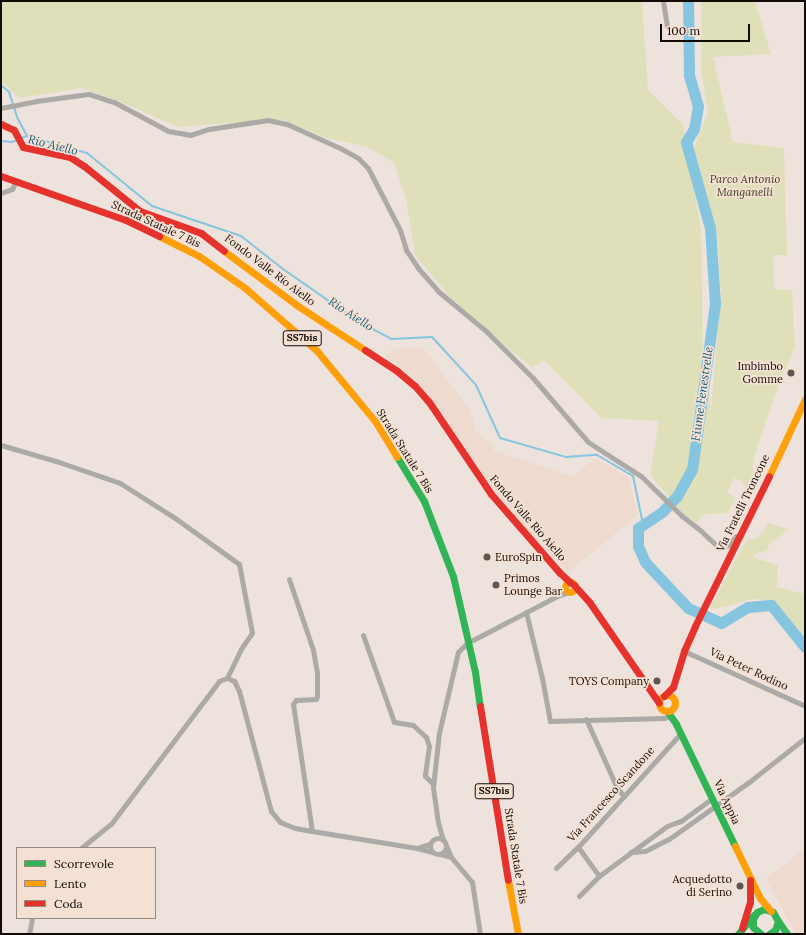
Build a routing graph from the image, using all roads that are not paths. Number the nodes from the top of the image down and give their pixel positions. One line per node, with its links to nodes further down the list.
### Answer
1 (663, 1): 2 (street)
2 (667, 26)
3 (1, 108): 10 (street)
4 (1, 124): 12 (main road, Fondo Valle Rio Aiello)
5 (1, 176): 6 (main road, Strada Statale 7 Bis / SS7bis)
6 (16, 181): 7 (street); 16 (main road, Strada Statale 7 Bis / SS7bis)
7 (1, 193)
8 (805, 399): 10 (main road, Via Fratelli Troncone)
9 (1, 445): 19 (street)
10 (739, 536): 14 (main road, Via Fratelli Troncone)
11 (289, 579): 35 (street)
12 (570, 587): 13 (street); 21 (main road)
13 (526, 612): 16 (street); 25 (street)
14 (700, 616): 18 (main road, Via Appia)
15 (363, 635): 29 (street)
16 (470, 638): 17 (main road, Strada Statale 7 Bis / SS7bis)
17 (468, 646): 29 (street); 58 (main road, Strada Statale 7 Bis / SS7bis)
18 (684, 651): 20 (main road, Via Appia); 23 (street, Via Peter Rodino)
19 (227, 678): 35 (street); 39 (street)
20 (673, 687): 21 (main road, Via Appia); 22 (main road, Via Appia)
21 (662, 699): 22 (main road); 24 (main road, Via Appia)
22 (673, 703): 24 (main road); 26 (main road, Via Appia)
23 (805, 706)
24 (668, 713): 25 (street); 26 (main road, Via Appia)
25 (586, 719): 30 (street)
26 (676, 724): 27 (main road, Via Appia)
27 (681, 733): 30 (street, Via Francesco Scandone); 31 (main road, Via Appia)
28 (805, 738): 31 (street)
29 (433, 784): 33 (street)
30 (624, 796): 40 (street, Via Francesco Scandone)
31 (715, 801): 32 (street); 34 (street); 48 (main road, Via Appia)
32 (678, 822): 34 (street); 43 (street)
33 (438, 823): 36 (street); 37 (street)
34 (683, 828): 43 (street)
35 (312, 831): 41 (street)
36 (434, 839): 37 (street); 38 (street)
37 (445, 842): 44 (street); 45 (street)
38 (430, 844): 41 (street); 42 (street)
39 (83, 847)
40 (578, 847): 46 (street, Via Francesco Scandone); 47 (street)
41 (417, 848): 42 (street)
42 (432, 852): 44 (street)
43 (631, 852): 47 (street)
44 (440, 854): 45 (street)
45 (451, 857): 57 (street)
46 (556, 868)
47 (599, 876): 50 (street)
48 (750, 880): 49 (main road, Via Appia); 55 (main road)
49 (756, 891): 51 (main road, Via Appia); 52 (main road)
50 (579, 896)
51 (771, 910): 52 (main road); 54 (main road, Via Appia)
52 (755, 914): 55 (main road); 59 (main road)
53 (32, 919): 56 (street)
54 (778, 921): 60 (main road); 61 (main road, Via Appia)
55 (740, 931)
56 (29, 934)
57 (480, 934)
58 (518, 934)
59 (761, 934)
60 (769, 934)
61 (787, 934)

